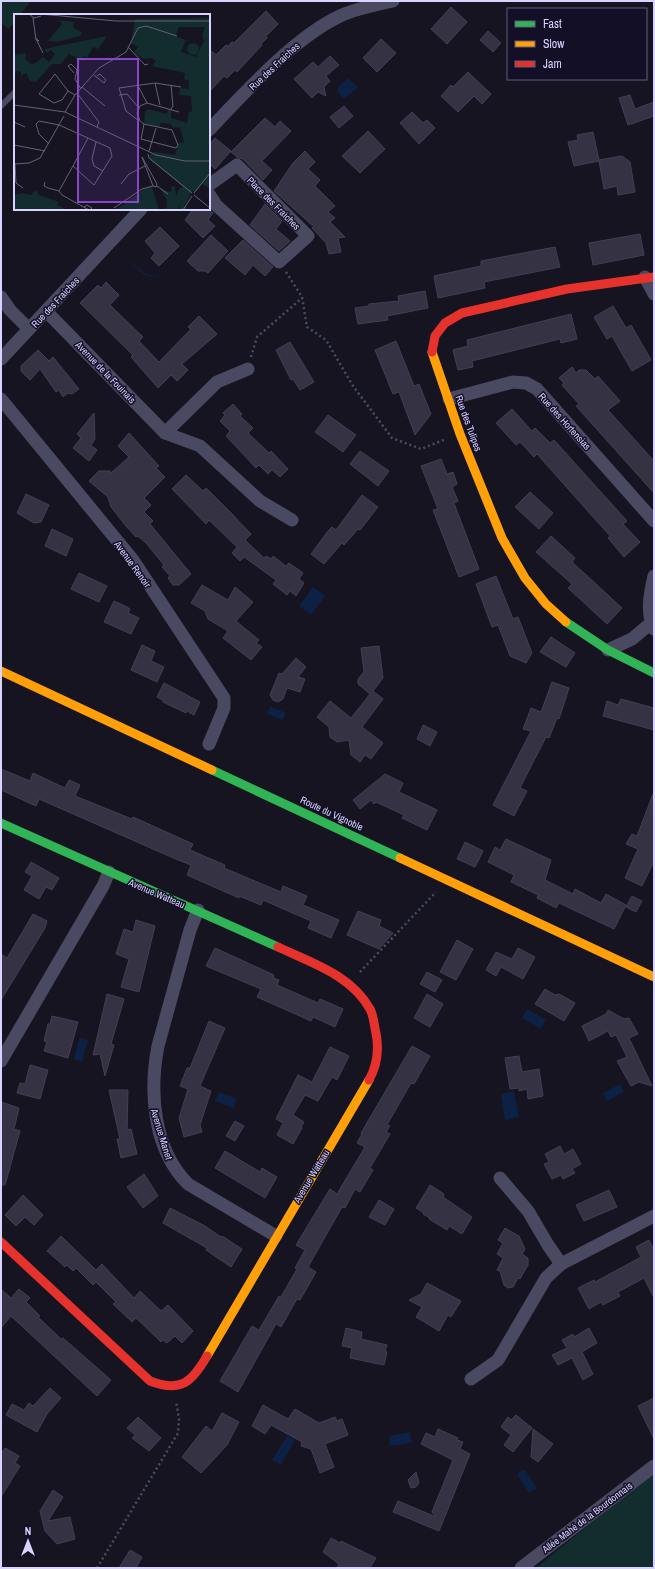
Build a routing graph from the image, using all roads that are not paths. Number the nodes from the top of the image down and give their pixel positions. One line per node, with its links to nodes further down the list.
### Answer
1 (393, 1): 4 (street, Rue des Fraiches)
2 (14, 93): 3 (lane)
3 (1, 106)
4 (210, 129)
5 (210, 184): 6 (street, Place des Fraiches)
6 (210, 196)
7 (140, 210): 11 (street, Rue des Fraiches)
8 (649, 277): 9 (street); 16 (street, Rue des Tulipes)
9 (654, 294)
10 (1, 297): 12 (street)
11 (46, 311): 12 (street, Rue des Fraiches); 17 (street, Avenue de la Fouinais)
12 (29, 329): 13 (street, Rue des Fraiches)
13 (1, 359)
14 (248, 369): 17 (street)
15 (1, 399): 25 (street, Avenue Renoir)
16 (449, 399): 19 (street, Rue des Hortensias); 22 (street, Rue des Tulipes)
17 (165, 433): 18 (street, Avenue de la Fouinais)
18 (292, 520)
19 (654, 521)
20 (654, 576): 21 (street)
21 (653, 626): 22 (street)
22 (608, 650): 24 (street, Rue des Tulipes)
23 (1, 671): 29 (street, Route du Vignoble)
24 (654, 673)
25 (209, 744)
26 (1, 823): 27 (street, Avenue Watteau)
27 (109, 872): 28 (street, Avenue Watteau); 30 (street)
28 (198, 910): 33 (street, Avenue Manet); 33 (street, Avenue Watteau)
29 (654, 977)
30 (1, 1060)
31 (500, 1178): 35 (street)
32 (654, 1216): 35 (street)
33 (276, 1236): 34 (street, Avenue Watteau)
34 (1, 1242)
35 (561, 1264): 36 (street)
36 (471, 1379)
37 (654, 1466): 38 (street, Allée Mahé de la Bourdonnais)
38 (521, 1568)

